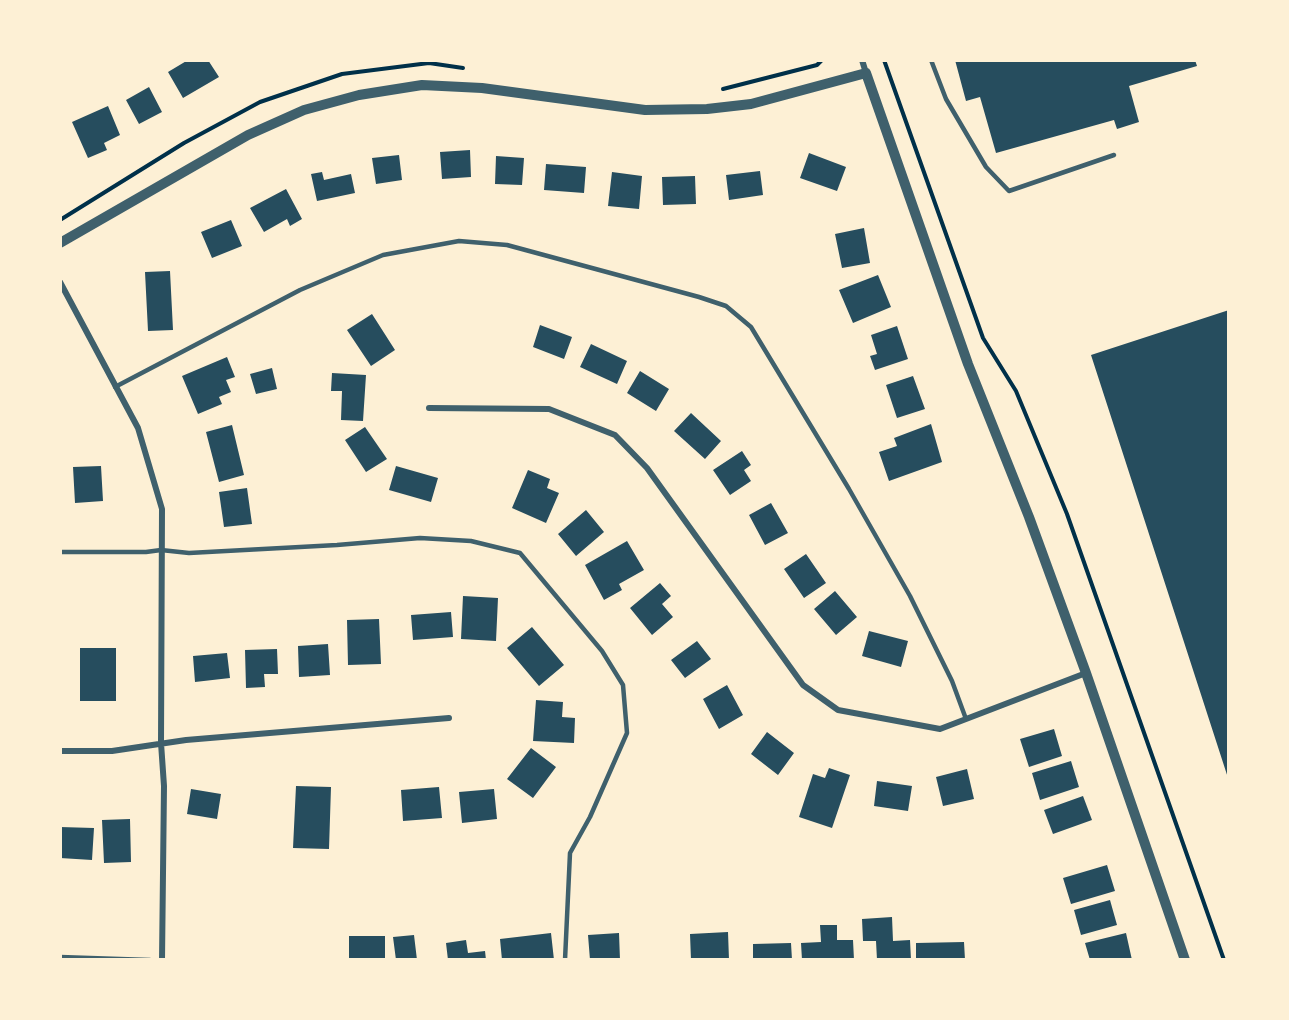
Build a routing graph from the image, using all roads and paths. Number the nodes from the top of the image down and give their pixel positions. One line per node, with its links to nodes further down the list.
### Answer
1 (862, 60): 4 (street)
2 (884, 60): 22 (path)
3 (931, 60): 5 (lane)
4 (866, 73): 6 (street); 12 (street)
5 (1114, 155)
6 (60, 243)
7 (60, 282): 8 (street)
8 (115, 387): 10 (street); 14 (lane)
9 (429, 408): 14 (street)
10 (161, 550): 11 (lane); 15 (street); 20 (lane)
11 (60, 552)
12 (1086, 673): 14 (street); 21 (street)
13 (449, 718): 15 (street)
14 (966, 719)
15 (161, 743): 16 (street); 19 (street)
16 (60, 751)
17 (60, 957): 18 (lane)
18 (150, 960)
19 (162, 960)
20 (565, 960)
21 (1185, 960)
22 (1224, 960)

